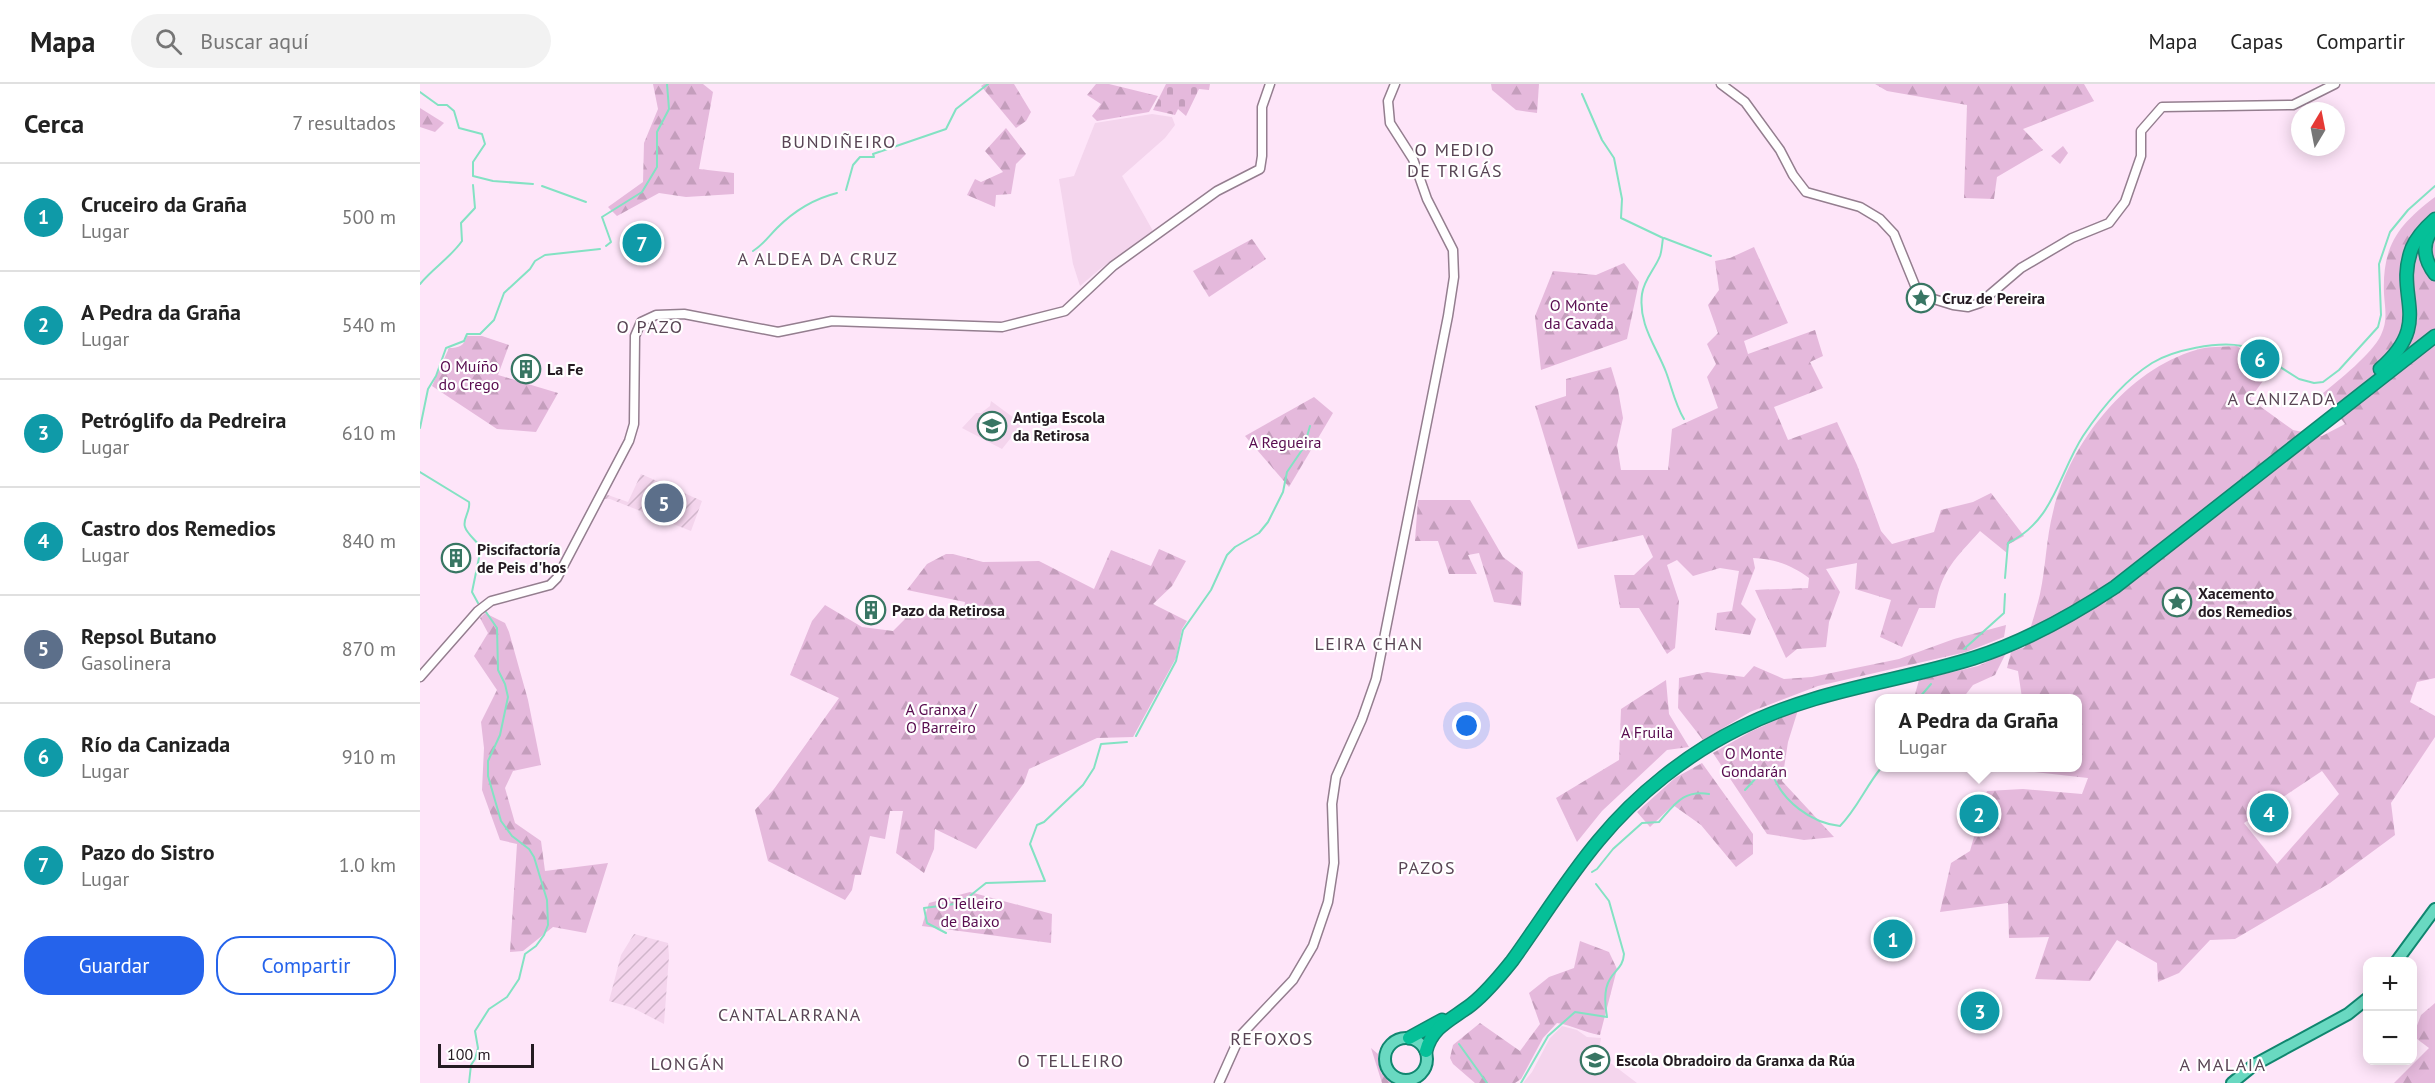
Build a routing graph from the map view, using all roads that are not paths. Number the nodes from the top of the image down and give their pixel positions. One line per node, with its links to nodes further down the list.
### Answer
1 (1270, 84): 10 (street)
2 (1395, 84): 19 (street)
3 (1721, 84): 4 (street)
4 (2335, 84)
5 (2435, 219): 9 (highway)
6 (2435, 227): 7 (highway)
7 (2435, 274)
8 (2435, 336): 9 (highway)
9 (2322, 424): 14 (highway)
10 (420, 677)
11 (2435, 909): 12 (main road)
12 (2400, 957)
13 (2363, 1001): 20 (main road)
14 (1452, 1017): 15 (highway); 16 (highway)
15 (1409, 1038): 16 (main road); 17 (main road)
16 (1426, 1051): 18 (main road)
17 (1399, 1081): 18 (main road)
18 (1413, 1081)
19 (1219, 1083)
20 (2232, 1083)

